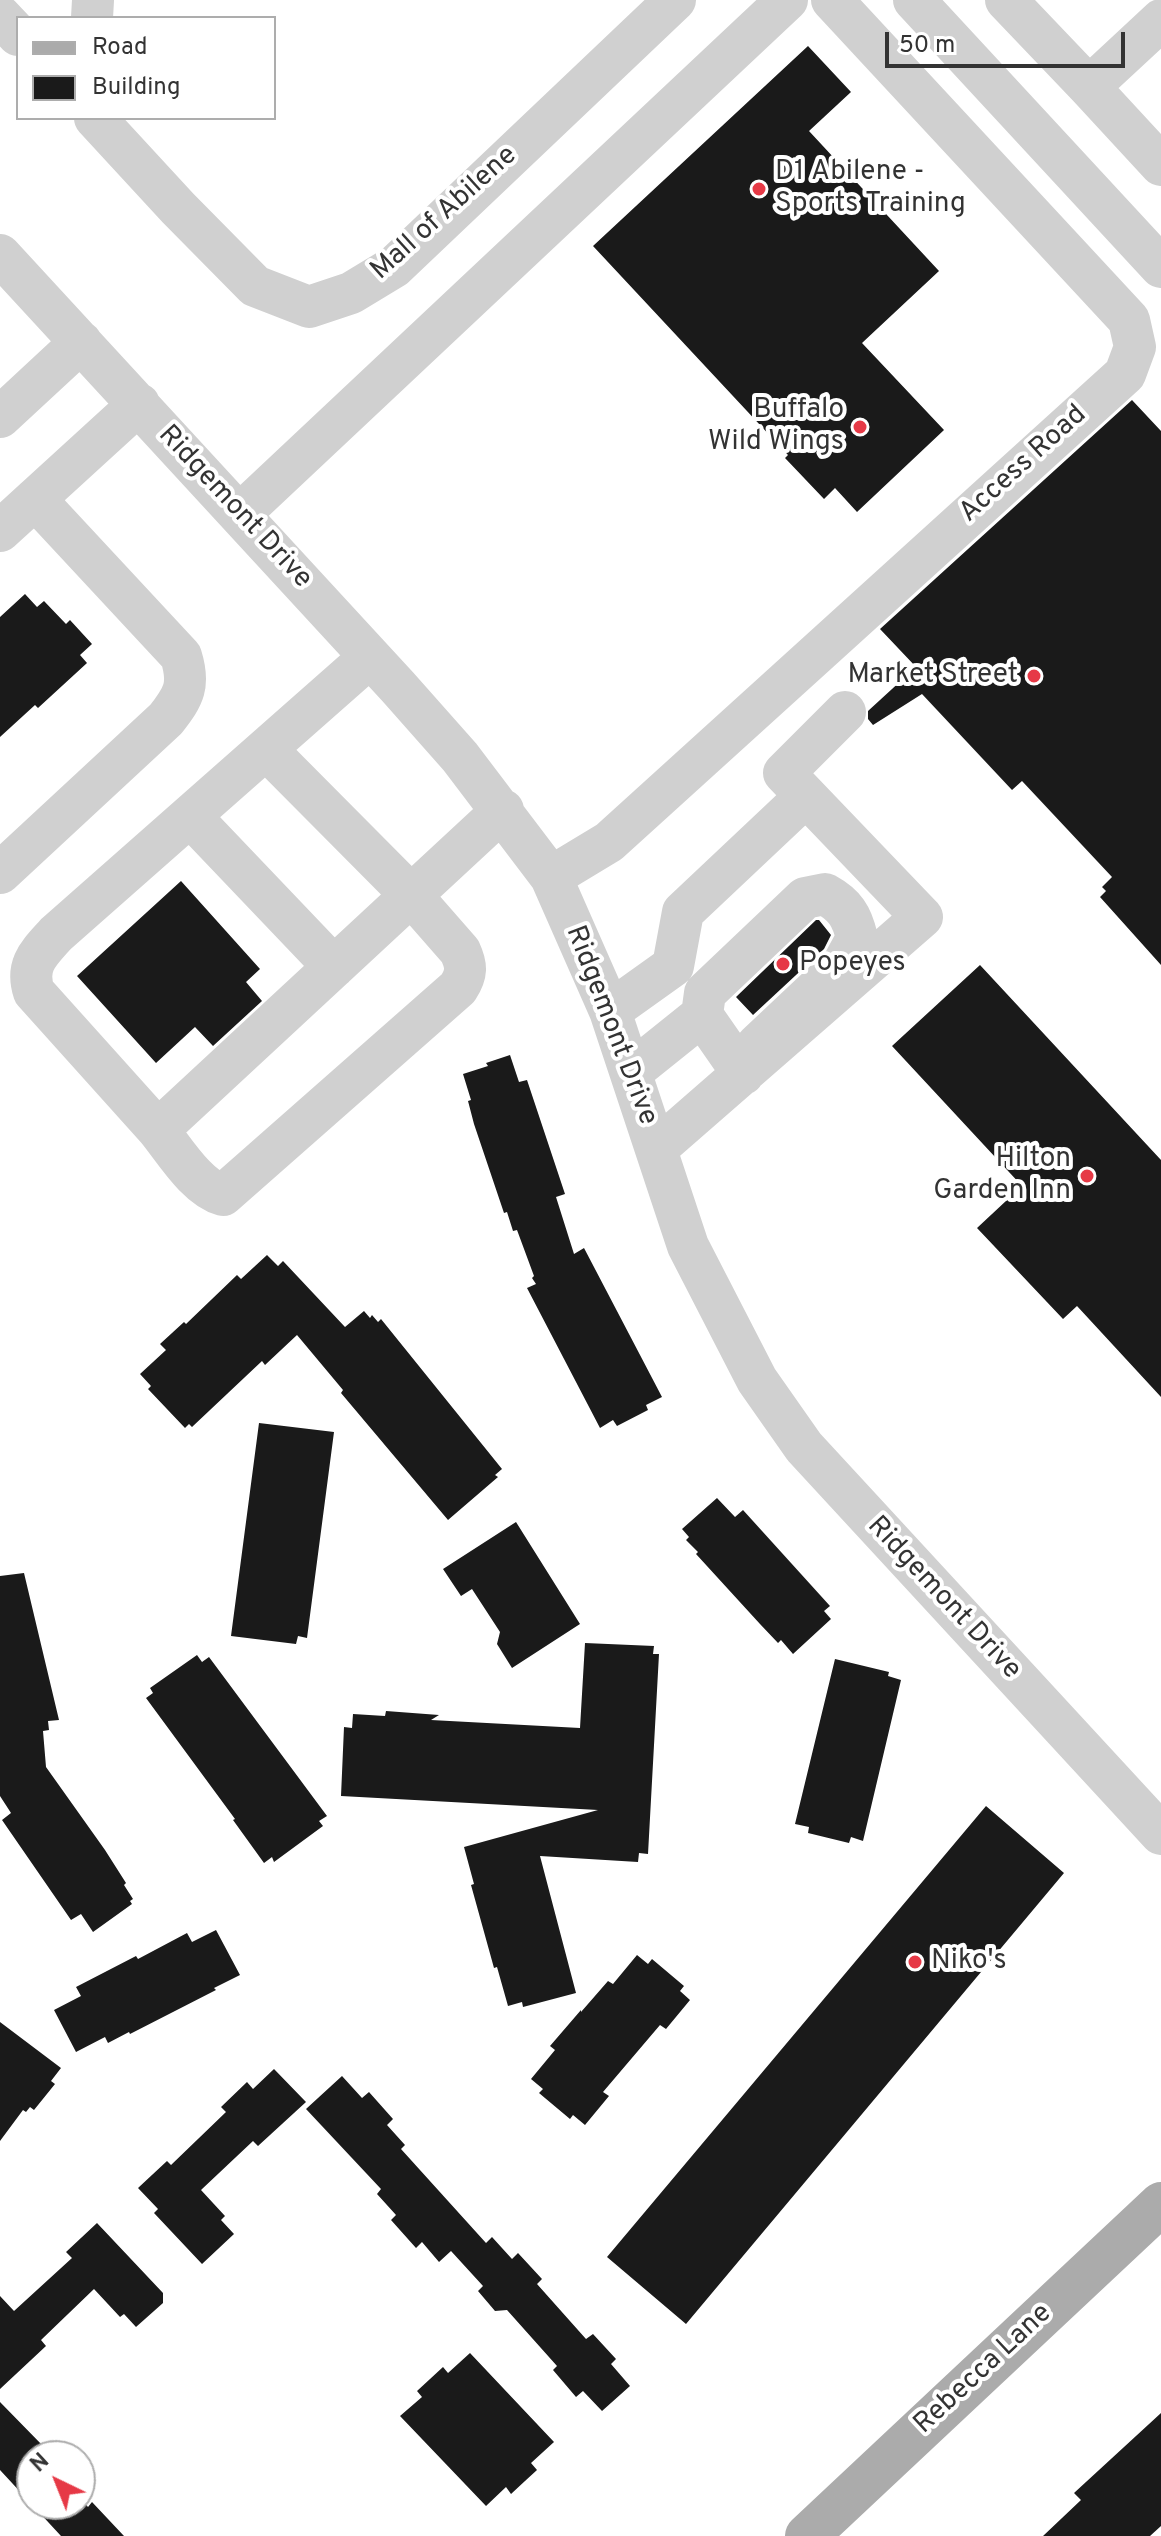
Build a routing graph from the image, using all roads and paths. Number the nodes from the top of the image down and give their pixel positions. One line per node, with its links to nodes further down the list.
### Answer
1 (675, 0): 10 (street, Mall of Abilene)
2 (787, 0): 18 (street)
3 (832, 0): 27 (street, Access Road)
4 (914, 0): 13 (street)
5 (1006, 0): 9 (street)
6 (0, 16): 7 (street)
7 (16, 33)
8 (1153, 43): 9 (street)
9 (1089, 87): 11 (street)
10 (97, 120)
11 (1161, 165)
12 (0, 255): 14 (street, Ridgemont Drive)
13 (1161, 267)
14 (81, 342): 15 (street, Ridgemont Drive); 16 (street)
15 (139, 404): 17 (street); 18 (street, Ridgemont Drive)
16 (0, 417)
17 (35, 499): 19 (street); 26 (street)
18 (240, 514): 20 (street, Ridgemont Drive)
19 (0, 531)
20 (370, 657): 22 (street); 24 (street, Ridgemont Drive)
21 (845, 712): 23 (street)
22 (266, 749): 25 (street); 28 (street)
23 (806, 796): 30 (street); 33 (street)
24 (503, 810): 27 (street, Ridgemont Drive); 28 (street)
25 (190, 816): 29 (street); 34 (street)
26 (0, 873)
27 (551, 877): 30 (street, Ridgemont Drive)
28 (411, 895): 29 (street); 34 (street)
29 (334, 967): 34 (street)
30 (610, 1011): 32 (street, Ridgemont Drive)
31 (702, 1015): 32 (street); 33 (street); 33 (street)
32 (631, 1072): 35 (street, Ridgemont Drive)
33 (743, 1074): 35 (street)
34 (158, 1130)
35 (656, 1149): 36 (street, Ridgemont Drive)
36 (1161, 1834)
37 (1161, 2204): 38 (main road, Rebecca Lane)
38 (807, 2536)

